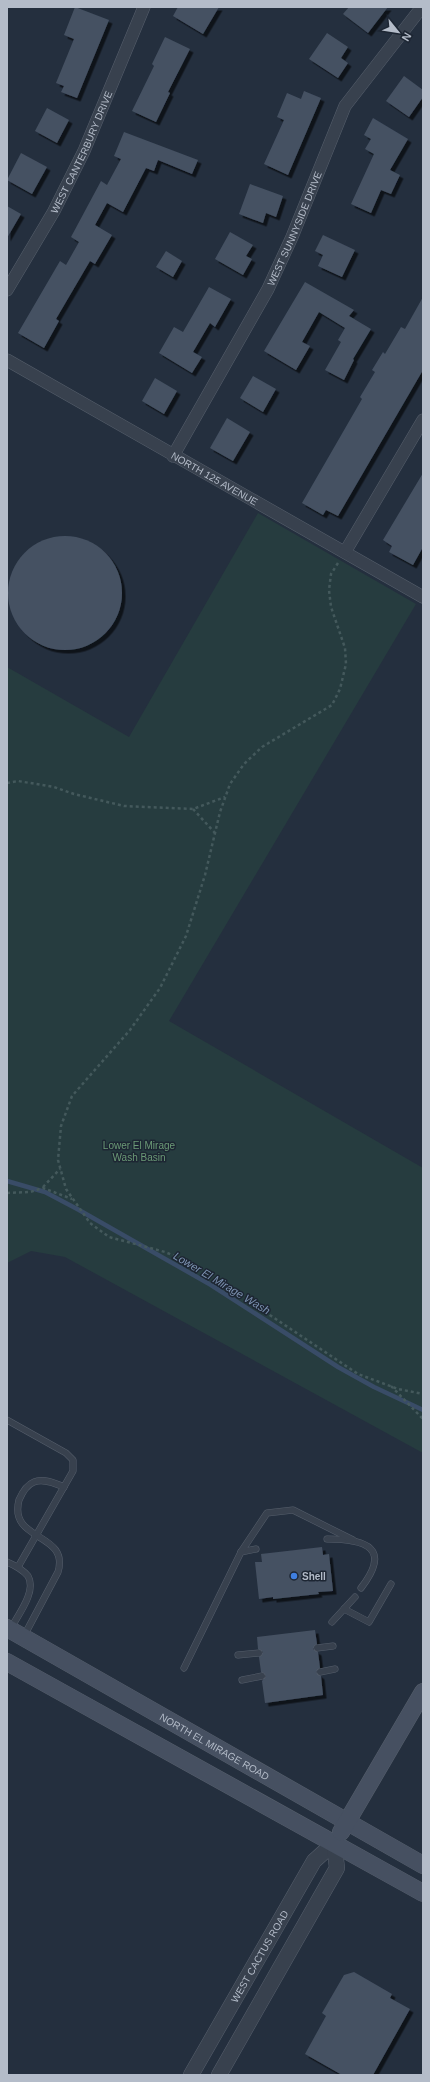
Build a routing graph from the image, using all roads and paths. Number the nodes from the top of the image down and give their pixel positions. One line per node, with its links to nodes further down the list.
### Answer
1 (144, 7): 3 (street, WEST CANTERBURY DRIVE)
2 (422, 7): 6 (street, WEST SUNNYSIDE DRIVE)
3 (7, 290)
4 (7, 360): 6 (street, NORTH 125 AVENUE)
5 (423, 420): 7 (street)
6 (173, 456): 7 (street, NORTH 125 AVENUE)
7 (345, 552): 8 (street, NORTH 125 AVENUE); 10 (path)
8 (423, 597)
9 (7, 783): 11 (path)
10 (226, 797): 11 (path); 12 (path)
11 (193, 809): 12 (path)
12 (215, 834): 13 (path)
13 (60, 1168): 14 (path); 16 (path)
14 (43, 1188): 15 (path); 16 (path)
15 (7, 1193)
16 (73, 1199): 17 (path)
17 (390, 1386): 18 (path); 19 (path)
18 (423, 1394)
19 (423, 1419)
20 (7, 1420): 21 (lane)
21 (64, 1487): 22 (lane); 22 (lane)
22 (36, 1535): 28 (lane); 34 (lane)
23 (327, 1539): 24 (lane)
24 (353, 1540): 26 (lane); 30 (lane)
25 (256, 1548): 26 (lane)
26 (241, 1552): 40 (lane)
27 (7, 1562): 28 (lane)
28 (18, 1568): 34 (lane)
29 (390, 1584): 32 (lane)
30 (361, 1588)
31 (355, 1597): 32 (lane)
32 (344, 1609): 33 (lane)
33 (332, 1622)
34 (13, 1631): 46 (main road, NORTH EL MIRAGE ROAD)
35 (333, 1646): 36 (lane)
36 (317, 1648)
37 (259, 1653): 38 (lane)
38 (238, 1655)
39 (8, 1664): 47 (main road)
40 (184, 1668)
41 (335, 1669): 42 (lane)
42 (320, 1672)
43 (262, 1676): 44 (lane)
44 (242, 1680)
45 (423, 1692): 46 (main road, WEST CACTUS ROAD)
46 (347, 1822): 47 (main road, WEST CACTUS ROAD); 48 (main road, NORTH EL MIRAGE ROAD)
47 (334, 1843): 49 (main road); 50 (street, WEST CACTUS ROAD); 51 (street)
48 (423, 1865)
49 (423, 1893)
50 (191, 2075)
51 (219, 2075)

